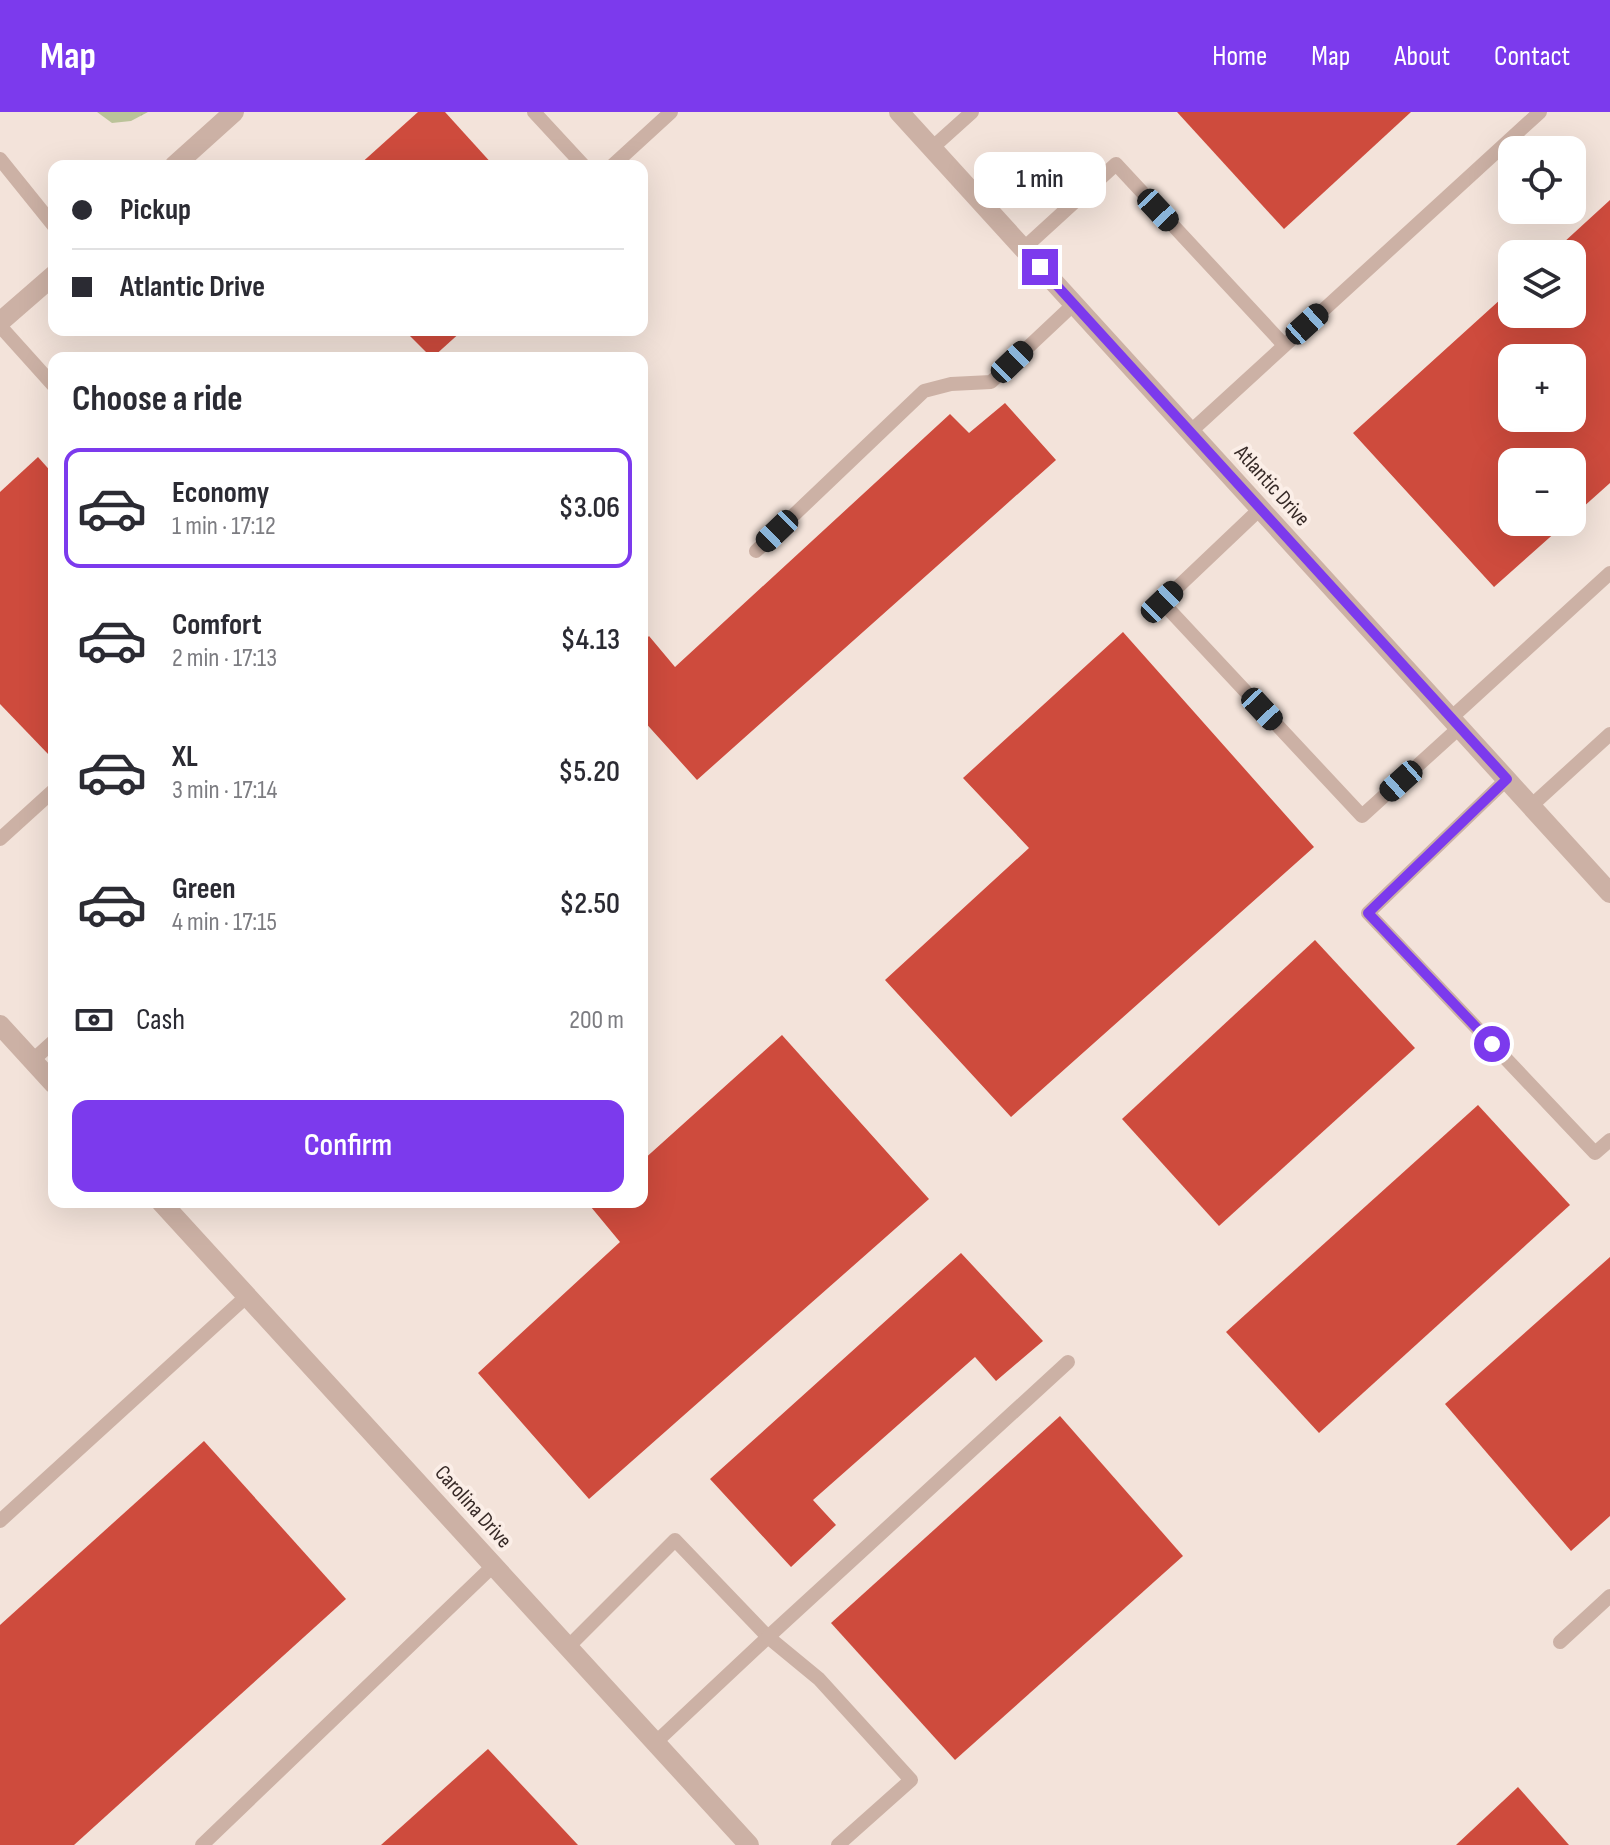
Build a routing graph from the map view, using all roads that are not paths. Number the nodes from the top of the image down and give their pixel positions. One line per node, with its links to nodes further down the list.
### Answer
1 (234, 112): 9 (street)
2 (534, 112): 10 (lane)
3 (671, 112): 11 (lane)
4 (899, 112): 7 (street, Atlantic Drive)
5 (972, 112): 7 (lane)
6 (1540, 112): 17 (lane)
7 (932, 148): 13 (street, Atlantic Drive)
8 (0, 159): 12 (lane)
9 (181, 160)
10 (578, 160)
11 (619, 160)
12 (48, 219)
13 (1023, 249): 15 (street, Atlantic Drive); 17 (lane)
14 (48, 280): 16 (street)
15 (1074, 304): 19 (street, Atlantic Drive); 21 (lane)
16 (0, 324): 18 (lane)
17 (1284, 345): 19 (lane)
18 (48, 379)
19 (1190, 432): 20 (street, Atlantic Drive)
20 (1260, 509): 23 (street, Atlantic Drive); 23 (lane)
21 (756, 551)
22 (1610, 573): 23 (lane)
23 (1455, 723): 25 (street, Atlantic Drive)
24 (1610, 734): 27 (lane)
25 (1507, 779): 27 (street, Atlantic Drive); 34 (lane)
26 (48, 795): 28 (lane)
27 (1531, 806): 29 (street, Atlantic Drive)
28 (0, 839)
29 (1610, 893)
30 (0, 1025): 32 (street)
31 (48, 1046): 32 (lane)
32 (33, 1060): 33 (street)
33 (48, 1077)
34 (1610, 1140)
35 (166, 1208): 36 (street, Carolina Drive)
36 (247, 1296): 38 (lane); 39 (street, Carolina Drive)
37 (1068, 1362): 41 (lane)
38 (0, 1521)
39 (494, 1565): 43 (street, Carolina Drive); 45 (lane)
40 (1610, 1596): 42 (lane)
41 (768, 1637): 43 (lane); 44 (lane); 47 (lane)
42 (1560, 1642)
43 (568, 1647): 44 (street, Carolina Drive)
44 (655, 1743): 46 (street, Carolina Drive)
45 (202, 1845)
46 (749, 1845)
47 (838, 1845)

